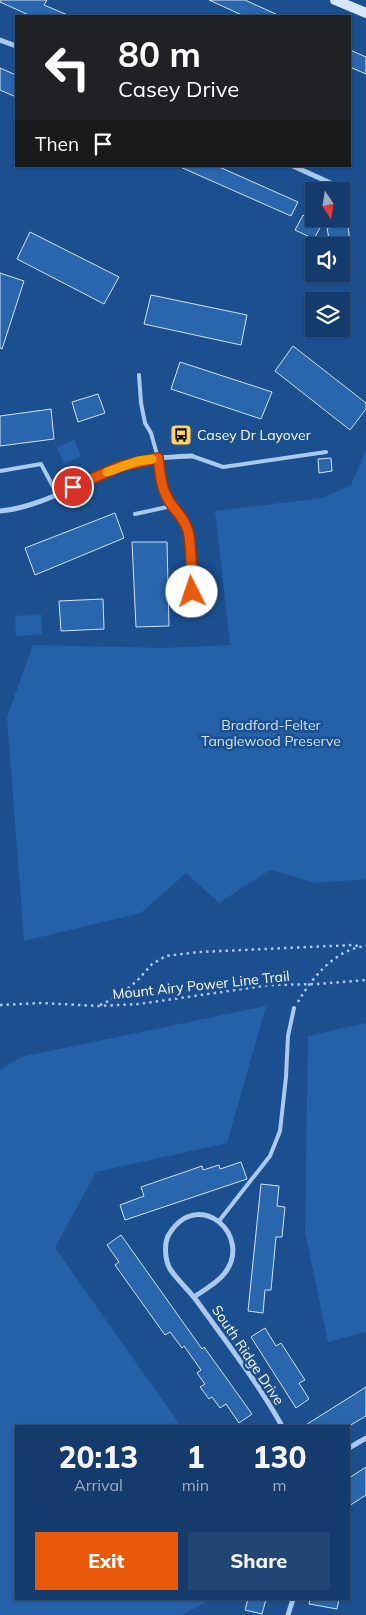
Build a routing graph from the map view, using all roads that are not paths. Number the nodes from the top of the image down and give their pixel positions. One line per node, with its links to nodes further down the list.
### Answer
1 (335, 0): 2 (street)
2 (366, 13)
3 (0, 40): 4 (street)
4 (15, 46)
5 (295, 167): 6 (street)
6 (328, 182)
7 (139, 375): 10 (lane)
8 (326, 452): 9 (lane)
9 (192, 456): 10 (street)
10 (158, 458): 12 (street); 13 (lane)
11 (0, 470): 12 (lane)
12 (56, 494): 14 (street)
13 (172, 506): 15 (lane); 16 (lane)
14 (0, 511)
15 (135, 514)
16 (192, 592)
17 (294, 1008): 18 (lane)
18 (219, 1221): 19 (street, South Ridge Drive); 19 (street, South Ridge Drive)
19 (194, 1297): 20 (street, South Ridge Drive)
20 (281, 1425)
21 (366, 1438): 22 (street)
22 (350, 1447)
23 (293, 1600): 24 (street)
24 (288, 1615)

